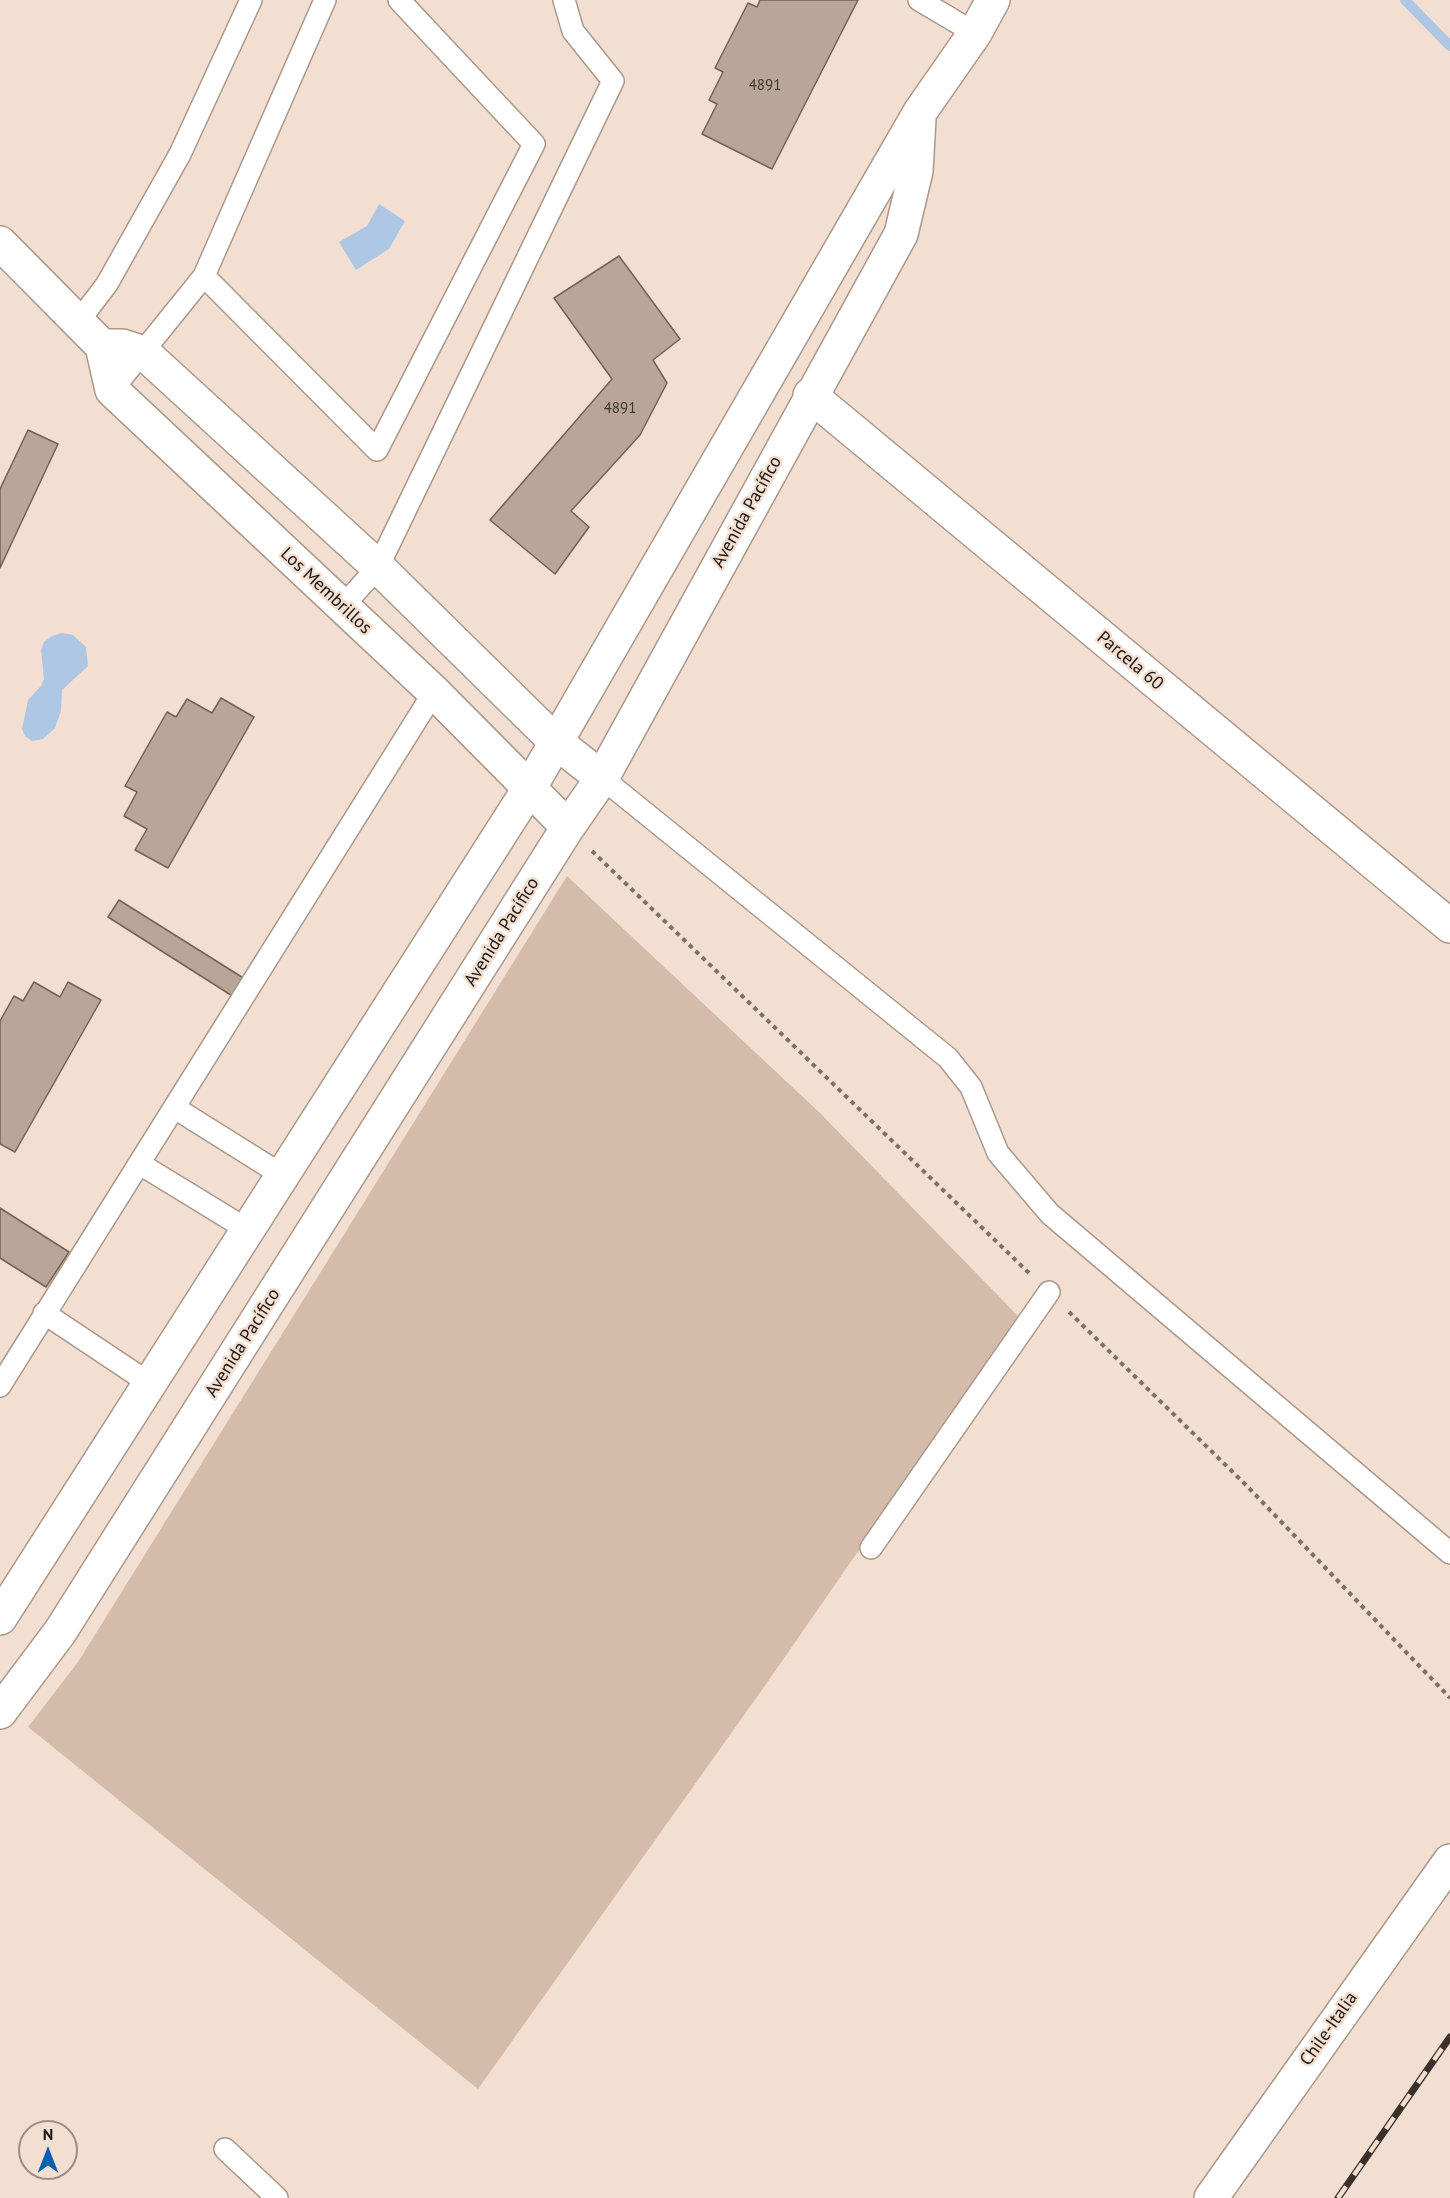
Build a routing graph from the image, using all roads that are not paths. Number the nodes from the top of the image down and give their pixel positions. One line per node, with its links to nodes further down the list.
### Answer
1 (251, 0): 11 (lane)
2 (325, 0): 10 (lane)
3 (399, 0): 10 (lane)
4 (564, 0): 16 (lane)
5 (919, 0): 7 (lane)
6 (993, 0): 7 (street)
7 (975, 33): 8 (street)
8 (920, 111): 15 (street, Avenida Pacífico); 19 (street)
9 (0, 243): 11 (street)
10 (204, 276): 13 (lane)
11 (78, 322): 12 (street)
12 (102, 346): 13 (street); 14 (street)
13 (144, 353): 14 (lane); 16 (street)
14 (112, 390): 17 (street, Los Membrillos)
15 (810, 395): 20 (street, Avenida Pacífico); 23 (street, Parcela 60)
16 (378, 567): 17 (lane); 19 (street)
17 (342, 607): 18 (street, Los Membrillos)
18 (434, 692): 21 (street, Los Membrillos); 24 (lane)
19 (556, 742): 20 (street); 21 (street)
20 (602, 778): 22 (street, Avenida Pacífico); 33 (lane)
21 (529, 789): 22 (street, Los Membrillos); 26 (street)
22 (568, 827): 35 (street, Avenida Pacífico)
23 (1450, 926)
24 (175, 1108): 25 (lane); 26 (lane)
25 (140, 1164): 27 (lane); 29 (lane)
26 (282, 1175): 27 (street)
27 (248, 1230): 30 (street)
28 (1049, 1292): 32 (lane)
29 (44, 1313): 30 (lane); 31 (lane)
30 (150, 1383): 34 (street)
31 (0, 1386)
32 (871, 1548)
33 (1450, 1553)
34 (0, 1618)
35 (0, 1712)
36 (1450, 1861): 39 (street, Chile-Italia)
37 (225, 2149): 38 (lane)
38 (277, 2198)
39 (1211, 2198)

